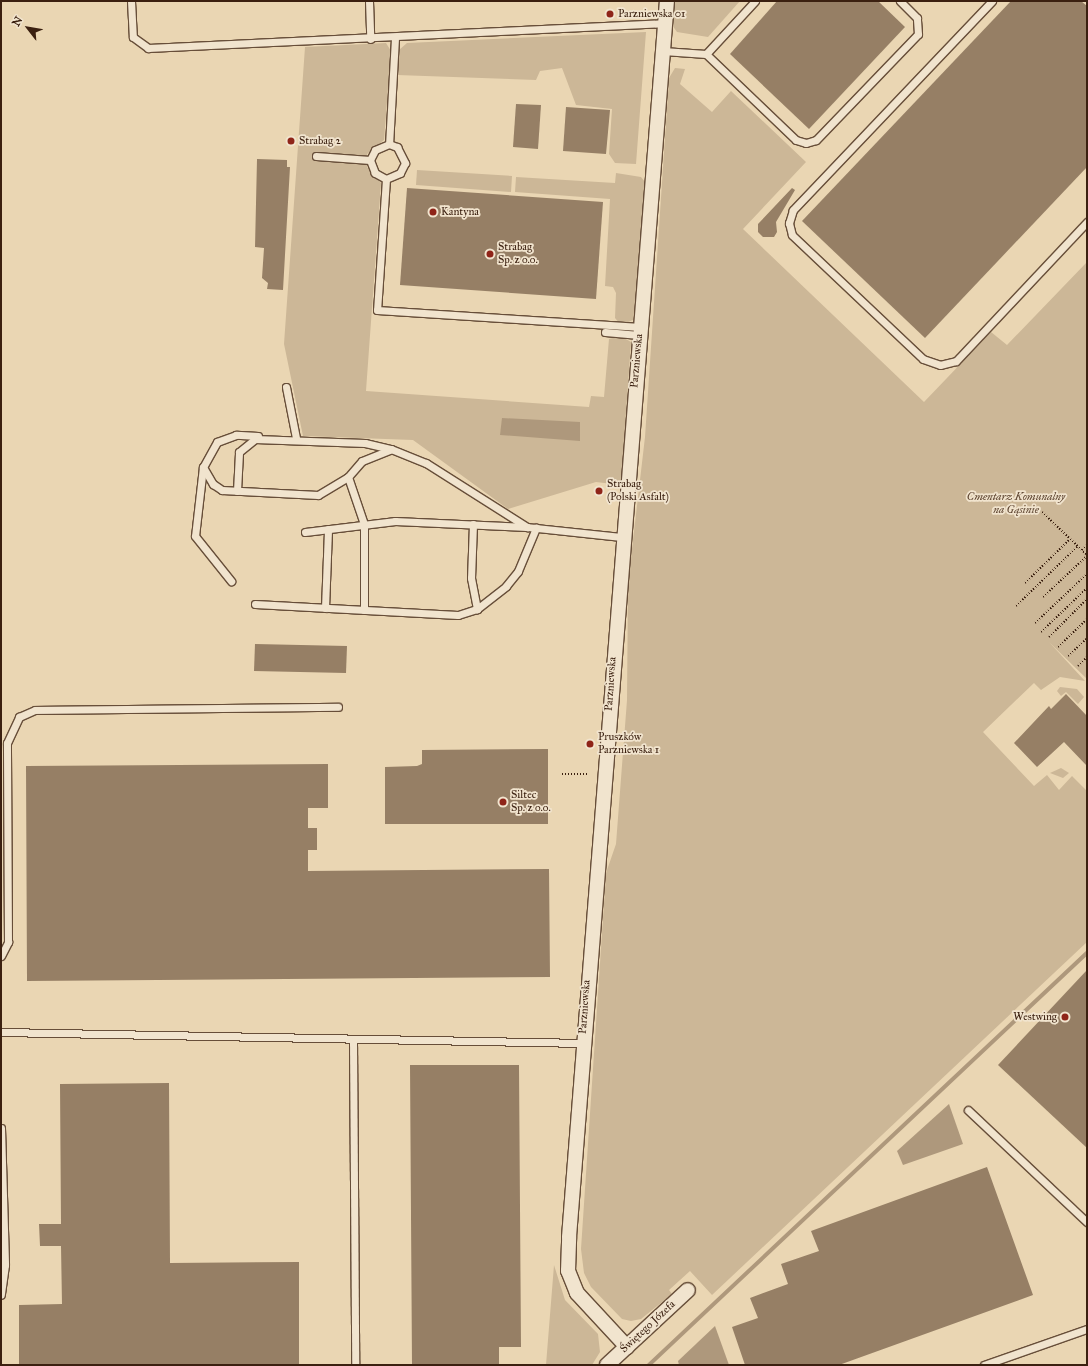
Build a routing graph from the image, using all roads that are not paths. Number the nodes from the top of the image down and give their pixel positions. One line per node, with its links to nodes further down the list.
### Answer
1 (131, 1): 9 (lane)
2 (369, 1): 9 (lane)
3 (667, 1): 7 (street, Parzniewska)
4 (755, 1): 11 (lane)
5 (900, 1): 11 (lane)
6 (992, 1): 16 (lane)
7 (666, 23): 8 (lane); 10 (street, Parzniewska)
8 (395, 38): 9 (lane); 12 (lane)
9 (370, 39)
10 (663, 51): 11 (lane); 17 (street, Parzniewska)
11 (706, 54)
12 (389, 144): 14 (lane); 15 (lane)
13 (316, 156): 14 (lane)
14 (370, 160): 15 (lane)
15 (386, 179): 17 (lane)
16 (1087, 222)
17 (640, 331): 18 (lane); 32 (street, Parzniewska)
18 (604, 332)
19 (286, 387): 21 (lane)
20 (268, 437): 21 (lane); 23 (lane); 25 (lane)
21 (296, 438): 22 (lane)
22 (391, 449): 24 (lane); 28 (lane)
23 (203, 467): 25 (lane); 33 (lane)
24 (348, 477): 25 (lane); 26 (lane)
25 (236, 491)
26 (364, 524): 27 (lane); 30 (lane); 37 (lane)
27 (473, 524): 28 (lane); 36 (lane)
28 (527, 527): 29 (lane)
29 (536, 528): 32 (lane); 36 (lane)
30 (328, 529): 31 (lane); 35 (lane)
31 (305, 532)
32 (622, 537): 42 (street, Parzniewska)
33 (231, 581)
34 (255, 604): 35 (lane)
35 (325, 608): 37 (lane)
36 (477, 609): 37 (lane)
37 (364, 610)
38 (338, 708): 39 (lane)
39 (1, 956)
40 (1, 1032): 41 (lane)
41 (352, 1041): 42 (lane); 50 (lane)
42 (582, 1043): 49 (street, Parzniewska)
43 (968, 1110): 45 (lane)
44 (1, 1128): 47 (lane)
45 (1087, 1222)
46 (688, 1290): 49 (street, Świętego Józefa)
47 (1, 1295)
48 (1087, 1329): 52 (lane)
49 (627, 1347): 51 (street, Świętego Józefa)
50 (355, 1365)
51 (608, 1365)
52 (984, 1365)

